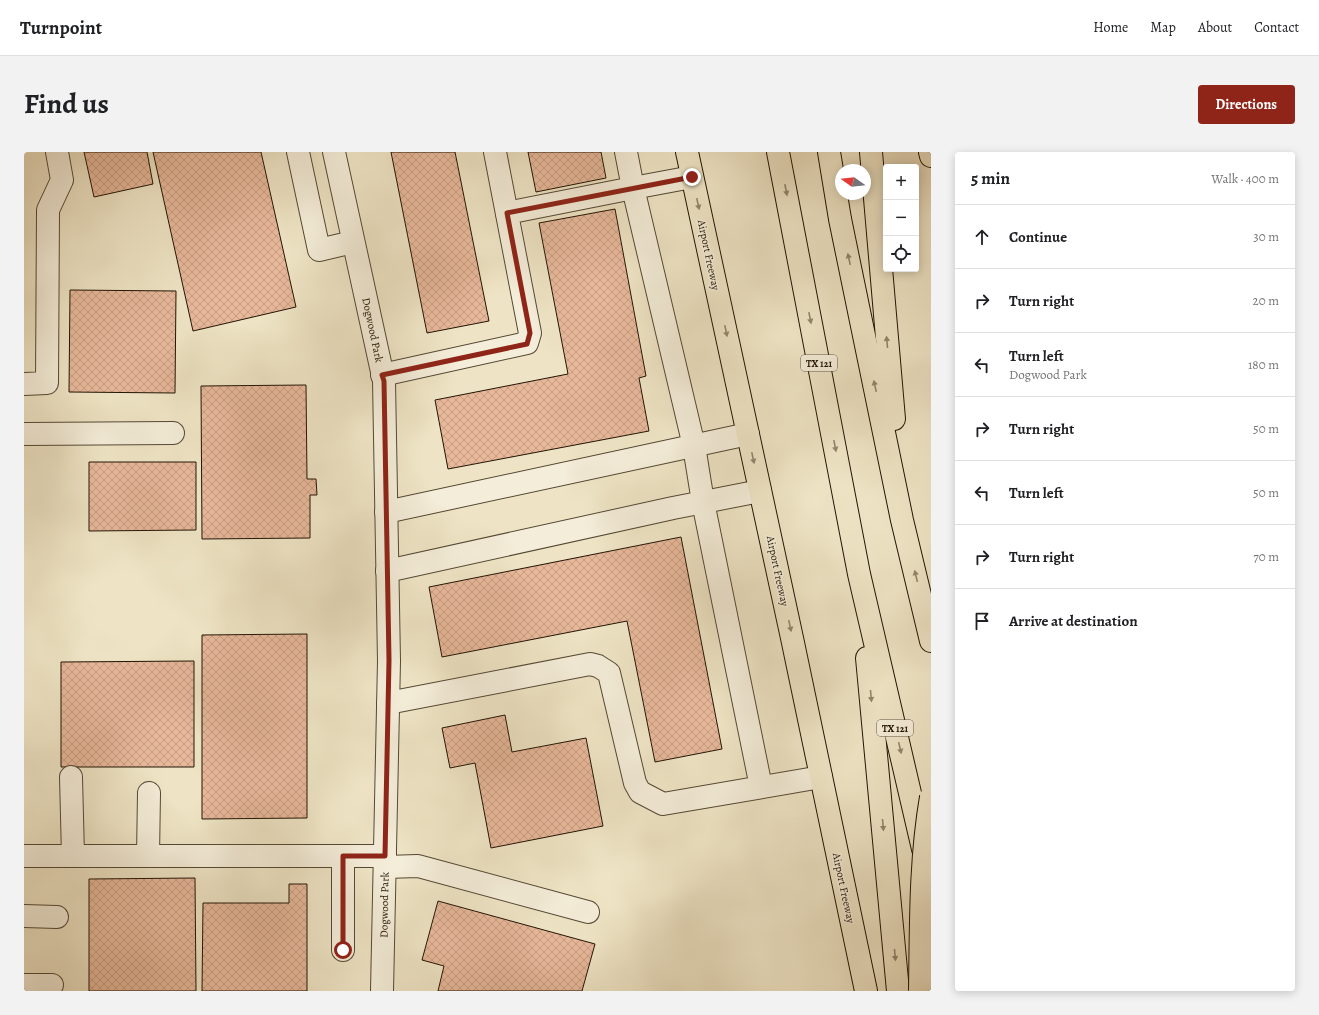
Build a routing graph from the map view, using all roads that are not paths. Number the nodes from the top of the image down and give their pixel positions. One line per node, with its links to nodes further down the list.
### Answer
1 (57, 152): 17 (street)
2 (298, 152): 15 (street)
3 (334, 152): 15 (street, Dogwood Park)
4 (495, 152): 14 (street)
5 (626, 152): 13 (street)
6 (687, 152): 12 (main road, Airport Freeway)
7 (778, 152): 27 (main road, TX 121, one-way to 27)
8 (829, 152): 25 (main road, one-way to 8)
9 (871, 152): 25 (main road, one-way to 9)
10 (930, 152): 11 (main road)
11 (931, 156)
12 (692, 177): 13 (street); 20 (main road, Airport Freeway, one-way to 20)
13 (634, 188): 14 (street); 21 (street)
14 (507, 213): 16 (street)
15 (353, 242): 16 (street, Dogwood Park)
16 (382, 375): 24 (street, Dogwood Park)
17 (24, 384)
18 (173, 433): 19 (street)
19 (24, 434)
20 (748, 434): 21 (street); 22 (main road, Airport Freeway, one-way to 22)
21 (694, 446): 23 (street); 24 (street)
22 (760, 491): 23 (street); 31 (main road, Airport Freeway, one-way to 31)
23 (703, 502): 26 (street); 32 (street)
24 (386, 512): 26 (street, Dogwood Park)
25 (902, 520): 28 (main road, one-way to 25)
26 (387, 571): 29 (street, Dogwood Park)
27 (859, 574): 40 (main road, TX 121, one-way to 40); 49 (main road, one-way to 49)
28 (931, 641)
29 (388, 703): 32 (street); 39 (street, Dogwood Park)
30 (71, 777): 36 (street)
31 (821, 777): 32 (street); 48 (main road, Airport Freeway)
32 (761, 787)
33 (149, 793): 37 (street)
34 (931, 797): 50 (main road, bridge)
35 (24, 856): 36 (street)
36 (73, 856): 37 (street)
37 (148, 856): 38 (street)
38 (343, 856): 39 (street); 44 (street)
39 (385, 862): 41 (street); 47 (street, Dogwood Park)
40 (931, 883)
41 (588, 912)
42 (24, 916): 43 (street)
43 (57, 917)
44 (343, 950)
45 (24, 985): 46 (street)
46 (52, 985)
47 (382, 991)
48 (866, 991)
49 (898, 991)
50 (920, 991)

